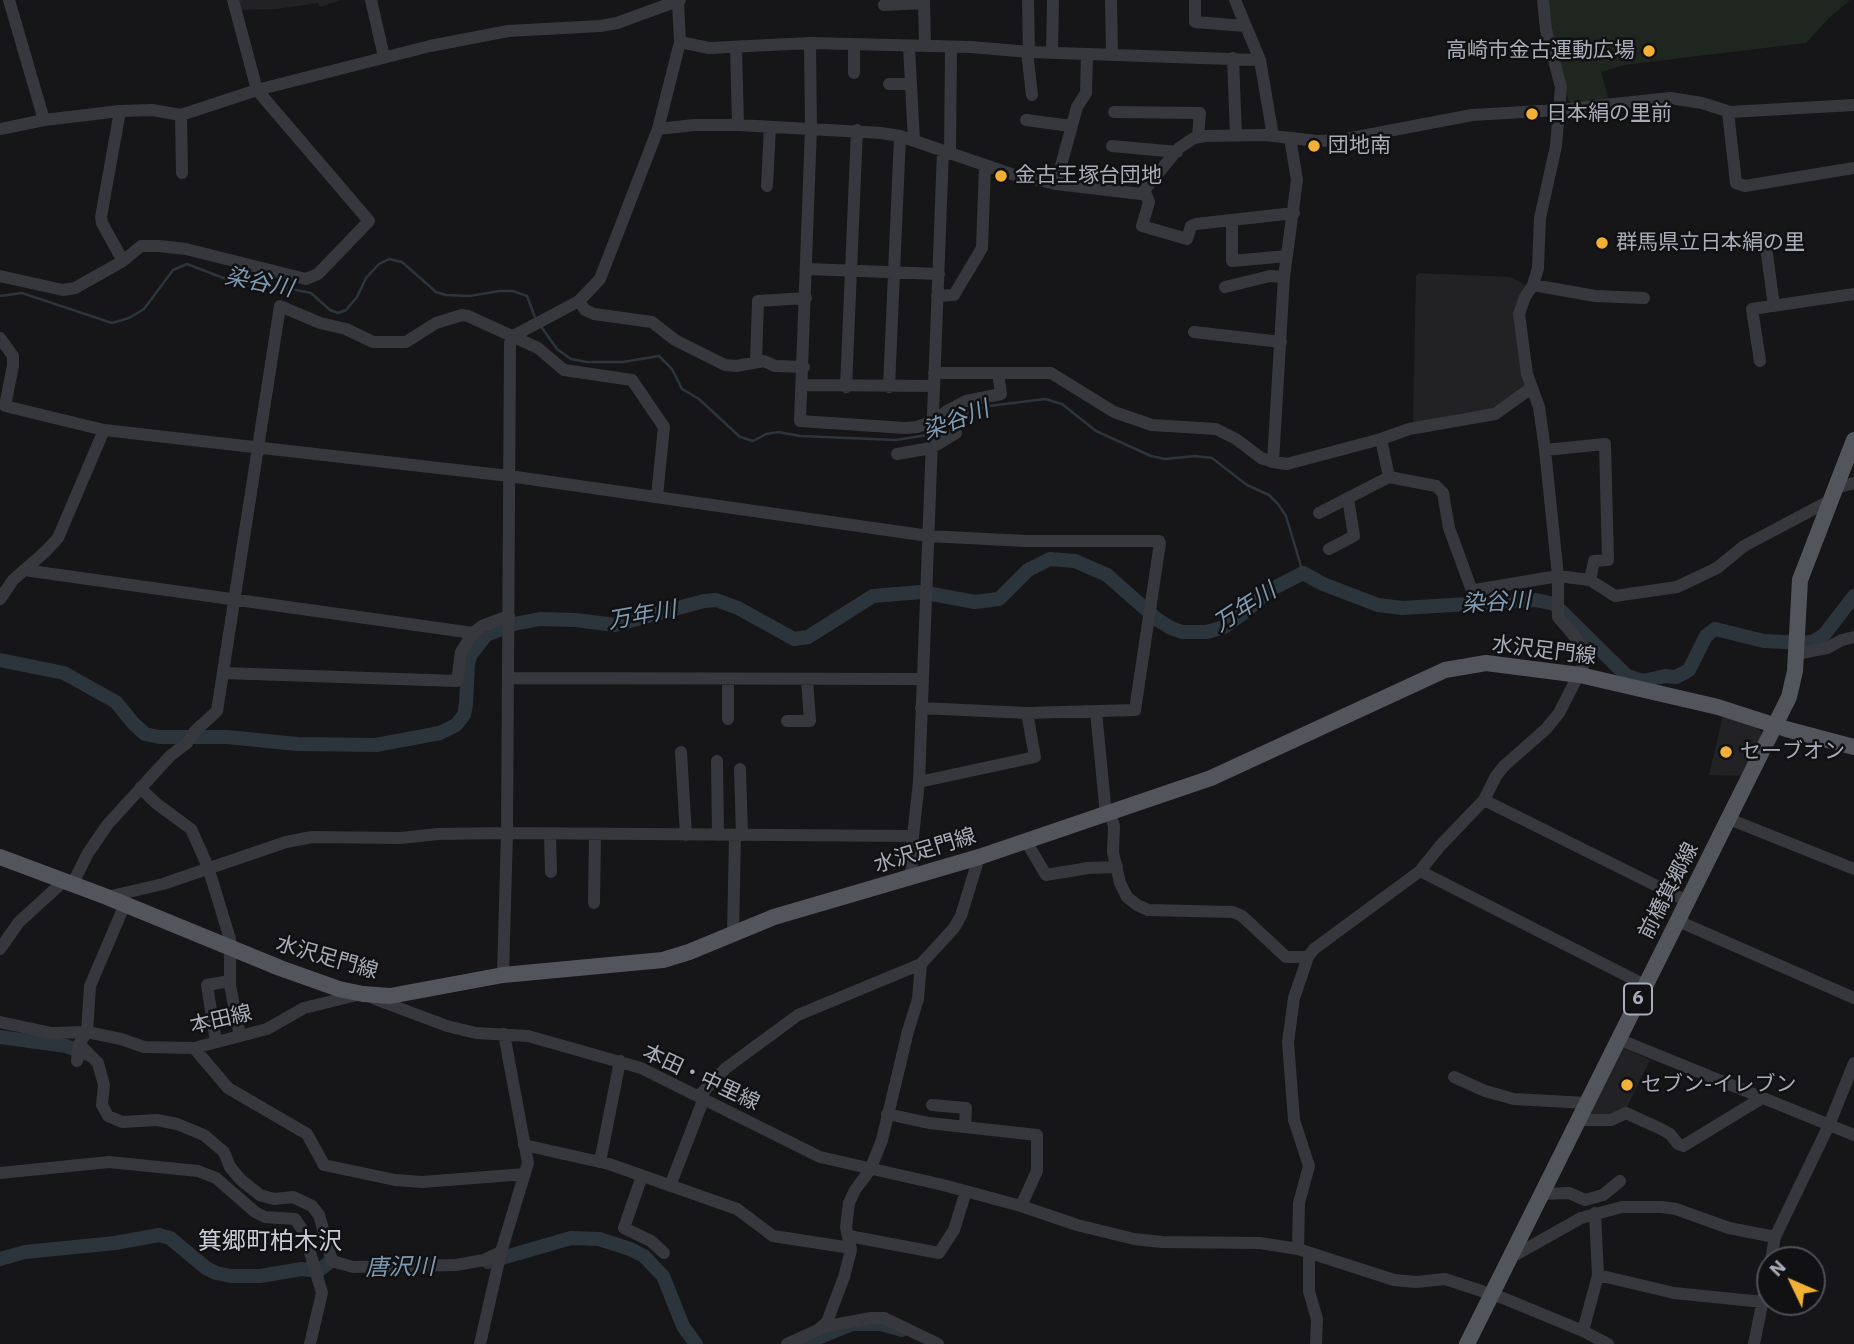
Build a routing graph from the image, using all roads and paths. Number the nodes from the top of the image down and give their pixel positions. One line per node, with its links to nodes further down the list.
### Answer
1 (9, 0): 40 (street)
2 (233, 0): 32 (street)
3 (371, 0): 26 (street)
4 (679, 0): 13 (street); 15 (street)
5 (1028, 0): 22 (street)
6 (1053, 0): 23 (street)
7 (1111, 0): 25 (street)
8 (1195, 0): 14 (street)
9 (1235, 0): 14 (street)
10 (1543, 0): 35 (street)
11 (924, 1): 12 (street); 18 (street)
12 (884, 5)
13 (651, 6): 26 (street)
14 (1245, 26): 28 (street)
15 (680, 42): 19 (street); 47 (street)
16 (810, 43): 17 (street); 19 (street); 45 (street)
17 (854, 45): 20 (street); 29 (street)
18 (925, 46): 20 (street); 21 (street)
19 (736, 47): 42 (street)
20 (909, 47): 31 (street)
21 (951, 47): 22 (street); 57 (street)
22 (1028, 52): 23 (street); 33 (street)
23 (1052, 53): 24 (street)
24 (1087, 54): 25 (street); 43 (street)
25 (1112, 54): 27 (street)
26 (384, 57): 32 (street)
27 (1233, 58): 28 (street); 49 (street)
28 (1260, 60): 51 (street)
29 (853, 73)
30 (889, 84): 31 (street)
31 (911, 84): 54 (street)
32 (257, 90): 39 (street); 70 (street)
33 (1031, 95)
34 (1854, 105): 38 (street)
35 (1559, 110): 38 (street); 53 (street); 77 (street)
36 (120, 111): 39 (street); 40 (street); 70 (street)
37 (1114, 112): 52 (street)
38 (1728, 112): 59 (street)
39 (181, 115): 60 (street)
40 (44, 120): 46 (street)
41 (1026, 120): 43 (street)
42 (738, 125): 44 (street); 47 (street)
43 (1072, 126): 63 (street)
44 (770, 127): 45 (street); 64 (street)
45 (811, 128): 48 (street); 71 (street)
46 (0, 129)
47 (658, 129): 83 (street)
48 (857, 130): 50 (street); 72 (street)
49 (1236, 135): 51 (street); 52 (street)
50 (900, 136): 54 (street); 73 (street)
51 (1273, 136): 53 (street)
52 (1198, 137): 56 (street)
53 (1290, 138): 66 (street)
54 (914, 141): 57 (street)
55 (1112, 146): 56 (street)
56 (1177, 152): 65 (street)
57 (947, 153): 58 (street); 74 (street)
58 (985, 166): 61 (street); 62 (street)
59 (1854, 168)
60 (182, 173)
61 (1011, 174): 62 (street); 63 (street)
62 (985, 183): 80 (street)
63 (1056, 184): 65 (street)
64 (768, 186)
65 (1145, 191): 67 (street)
66 (1294, 213): 67 (street); 69 (street)
67 (1231, 220): 69 (street)
68 (1765, 240): 84 (street)
69 (1287, 256): 76 (street)
70 (123, 261): 75 (street)
71 (807, 269): 72 (street); 81 (street)
72 (852, 270): 73 (street); 95 (street)
73 (894, 272): 74 (street); 96 (street)
74 (939, 274): 80 (street)
75 (0, 276)
76 (1284, 277): 78 (street); 88 (street)
77 (1533, 285): 82 (street); 97 (street)
78 (1225, 287)
79 (1854, 294): 84 (street)
80 (937, 296): 93 (street)
81 (806, 298): 90 (street); 91 (street)
82 (1644, 298)
83 (579, 302): 86 (street); 90 (street)
84 (1774, 306): 89 (street)
85 (1194, 332): 88 (street)
86 (513, 336): 103 (street); 107 (street); 111 (street)
87 (0, 338): 98 (street)
88 (1281, 342): 106 (street)
89 (1760, 361)
90 (756, 362): 91 (street)
91 (804, 367): 94 (street)
92 (998, 373): 93 (street); 100 (street); 106 (street)
93 (934, 379): 96 (street); 100 (street)
94 (803, 385): 95 (street); 100 (street)
95 (845, 387): 96 (street)
96 (889, 387)
97 (1530, 388): 101 (street); 104 (street)
98 (104, 430): 103 (street); 116 (street)
99 (956, 433): 100 (street)
100 (931, 435): 105 (street); 114 (street)
101 (1381, 439): 106 (street); 108 (street)
102 (1854, 440): 110 (main road, 前橋箕郷線 / 6)
103 (258, 447): 107 (street); 120 (street)
104 (1545, 450): 117 (street); 118 (street)
105 (897, 454)
106 (1273, 462)
107 (509, 476): 111 (street); 121 (street)
108 (1389, 477): 112 (street); 117 (street)
109 (1854, 483): 110 (street)
110 (1832, 495): 118 (street); 124 (main road, 前橋箕郷線 / 6)
111 (657, 496): 114 (street)
112 (1349, 498): 113 (street); 115 (street)
113 (1320, 513)
114 (929, 536): 129 (street); 132 (street)
115 (1329, 549)
116 (24, 570): 119 (street); 120 (street)
117 (1558, 576): 118 (street); 126 (street)
118 (1590, 580)
119 (0, 599)
120 (234, 599): 122 (street); 125 (street)
121 (509, 616): 122 (street); 127 (street)
122 (473, 633): 125 (street)
123 (1854, 637): 124 (street)
124 (1796, 652): 136 (main road, 前橋箕郷線 / 6)
125 (223, 673): 142 (street)
126 (1580, 675): 136 (main road, 水沢足門線); 143 (street); 144 (main road, 水沢足門線)
127 (508, 678): 128 (street); 146 (street)
128 (728, 679): 130 (street); 134 (street)
129 (922, 679): 130 (street); 131 (street)
130 (807, 680): 135 (street)
131 (921, 708): 133 (street); 141 (street)
132 (1096, 712): 133 (street); 144 (street)
133 (1027, 713): 141 (street)
134 (728, 719)
135 (787, 721)
136 (1775, 725): 137 (main road, 水沢足門線); 145 (main road, 前橋箕郷線 / 6)
137 (1854, 747)
138 (681, 752): 149 (street)
139 (717, 761): 150 (street)
140 (740, 769): 151 (street)
141 (919, 782): 152 (street)
142 (140, 788): 156 (street); 162 (street)
143 (1484, 800): 160 (street); 164 (street)
144 (1108, 815): 153 (main road, 水沢足門線); 157 (street)
145 (1729, 819): 158 (street); 164 (main road, 前橋箕郷線 / 6)
146 (507, 833): 147 (street); 156 (street); 173 (street)
147 (550, 834): 148 (street); 159 (street)
148 (595, 834): 149 (street); 165 (street)
149 (686, 835): 150 (street)
150 (718, 835): 151 (street)
151 (738, 835): 152 (street); 168 (street)
152 (913, 836): 161 (street)
153 (1026, 841): 154 (main road, 水沢足門線); 157 (street)
154 (979, 857): 161 (main road, 水沢足門線); 172 (street)
155 (0, 858): 162 (main road, 水沢足門線)
156 (208, 867): 163 (street); 170 (street)
157 (1117, 867): 171 (street)
158 (1854, 869)
159 (551, 872)
160 (1420, 872): 171 (street); 175 (street)
161 (911, 877): 168 (main road, 水沢足門線)
162 (68, 882): 163 (main road, 水沢足門線); 169 (street)
163 (107, 897): 166 (main road, 水沢足門線)
164 (1687, 901): 167 (main road, 前橋箕郷線 / 6)
165 (594, 903)
166 (125, 904): 170 (main road, 水沢足門線); 179 (street)
167 (1678, 921): 175 (main road, 前橋箕郷線 / 6); 177 (street)
168 (733, 934): 173 (main road, 水沢足門線)
169 (0, 949)
170 (232, 950): 174 (street); 176 (main road, 水沢足門線)
171 (1308, 957): 215 (street)
172 (921, 964): 190 (street); 193 (street)
173 (503, 975): 176 (main road, 水沢足門線)
174 (230, 981): 181 (street); 183 (street)
175 (1645, 985): 182 (main road, 前橋箕郷線 / 6)
176 (363, 995): 180 (street, 本田・中里線); 181 (street, 本田線)
177 (1854, 998)
178 (0, 1022): 179 (street, 本田線)
179 (87, 1032): 184 (street); 185 (street, 本田線)
180 (503, 1034): 187 (street, 本田・中里線); 199 (street)
181 (240, 1036): 183 (street, 本田線)
182 (1618, 1039): 191 (street); 192 (main road, 前橋箕郷線 / 6)
183 (216, 1042): 185 (street, 本田線)
184 (79, 1044): 186 (street); 217 (street)
185 (194, 1048): 203 (street)
186 (77, 1060)
187 (620, 1061): 190 (street, 本田・中里線); 200 (street)
188 (1854, 1063): 196 (street)
189 (1454, 1077): 192 (street)
190 (702, 1096): 201 (street, 本田・中里線); 206 (street)
191 (1762, 1098): 194 (street); 196 (street)
192 (1587, 1103): 194 (main road, 前橋箕郷線 / 6)
193 (887, 1114): 195 (street); 201 (street)
194 (1579, 1120): 208 (main road, 前橋箕郷線 / 6)
195 (929, 1123): 197 (street); 197 (street)
196 (1829, 1125): 198 (street); 212 (street)
197 (965, 1126): 210 (street)
198 (1854, 1135)
199 (524, 1145): 200 (street); 203 (street)
200 (600, 1162): 204 (street)
201 (870, 1170): 207 (street, 本田・中里線); 213 (street)
202 (0, 1172): 225 (street)
203 (525, 1174): 217 (street)
204 (642, 1176): 206 (street); 216 (street)
205 (1620, 1181): 209 (street)
206 (670, 1186): 213 (street)
207 (966, 1191): 210 (street, 本田・中里線); 213 (street)
208 (1541, 1195): 209 (street); 218 (main road, 前橋箕郷線 / 6)
209 (1601, 1195): 211 (street)
210 (1021, 1206): 215 (street, 本田・中里線)
211 (1601, 1211): 212 (street); 218 (street); 219 (street)
212 (1775, 1237): 214 (street)
213 (850, 1242): 223 (street)
214 (1773, 1246)
215 (1303, 1251): 220 (street, 本田・中里線); 229 (street)
216 (664, 1253)
217 (501, 1254): 226 (street)
218 (1511, 1255): 220 (main road, 前橋箕郷線 / 6)
219 (1598, 1275): 221 (street); 224 (street)
220 (1492, 1294): 224 (street, 本田・中里線); 230 (main road, 前橋箕郷線 / 6)
221 (1756, 1301)
222 (1760, 1316): 232 (street)
223 (823, 1327): 227 (street); 228 (street)
224 (1583, 1331): 231 (street, 本田・中里線)
225 (310, 1344)
226 (480, 1344)
227 (787, 1344)
228 (937, 1344)
229 (1316, 1344)
230 (1466, 1344)
231 (1608, 1344)
232 (1754, 1344)

